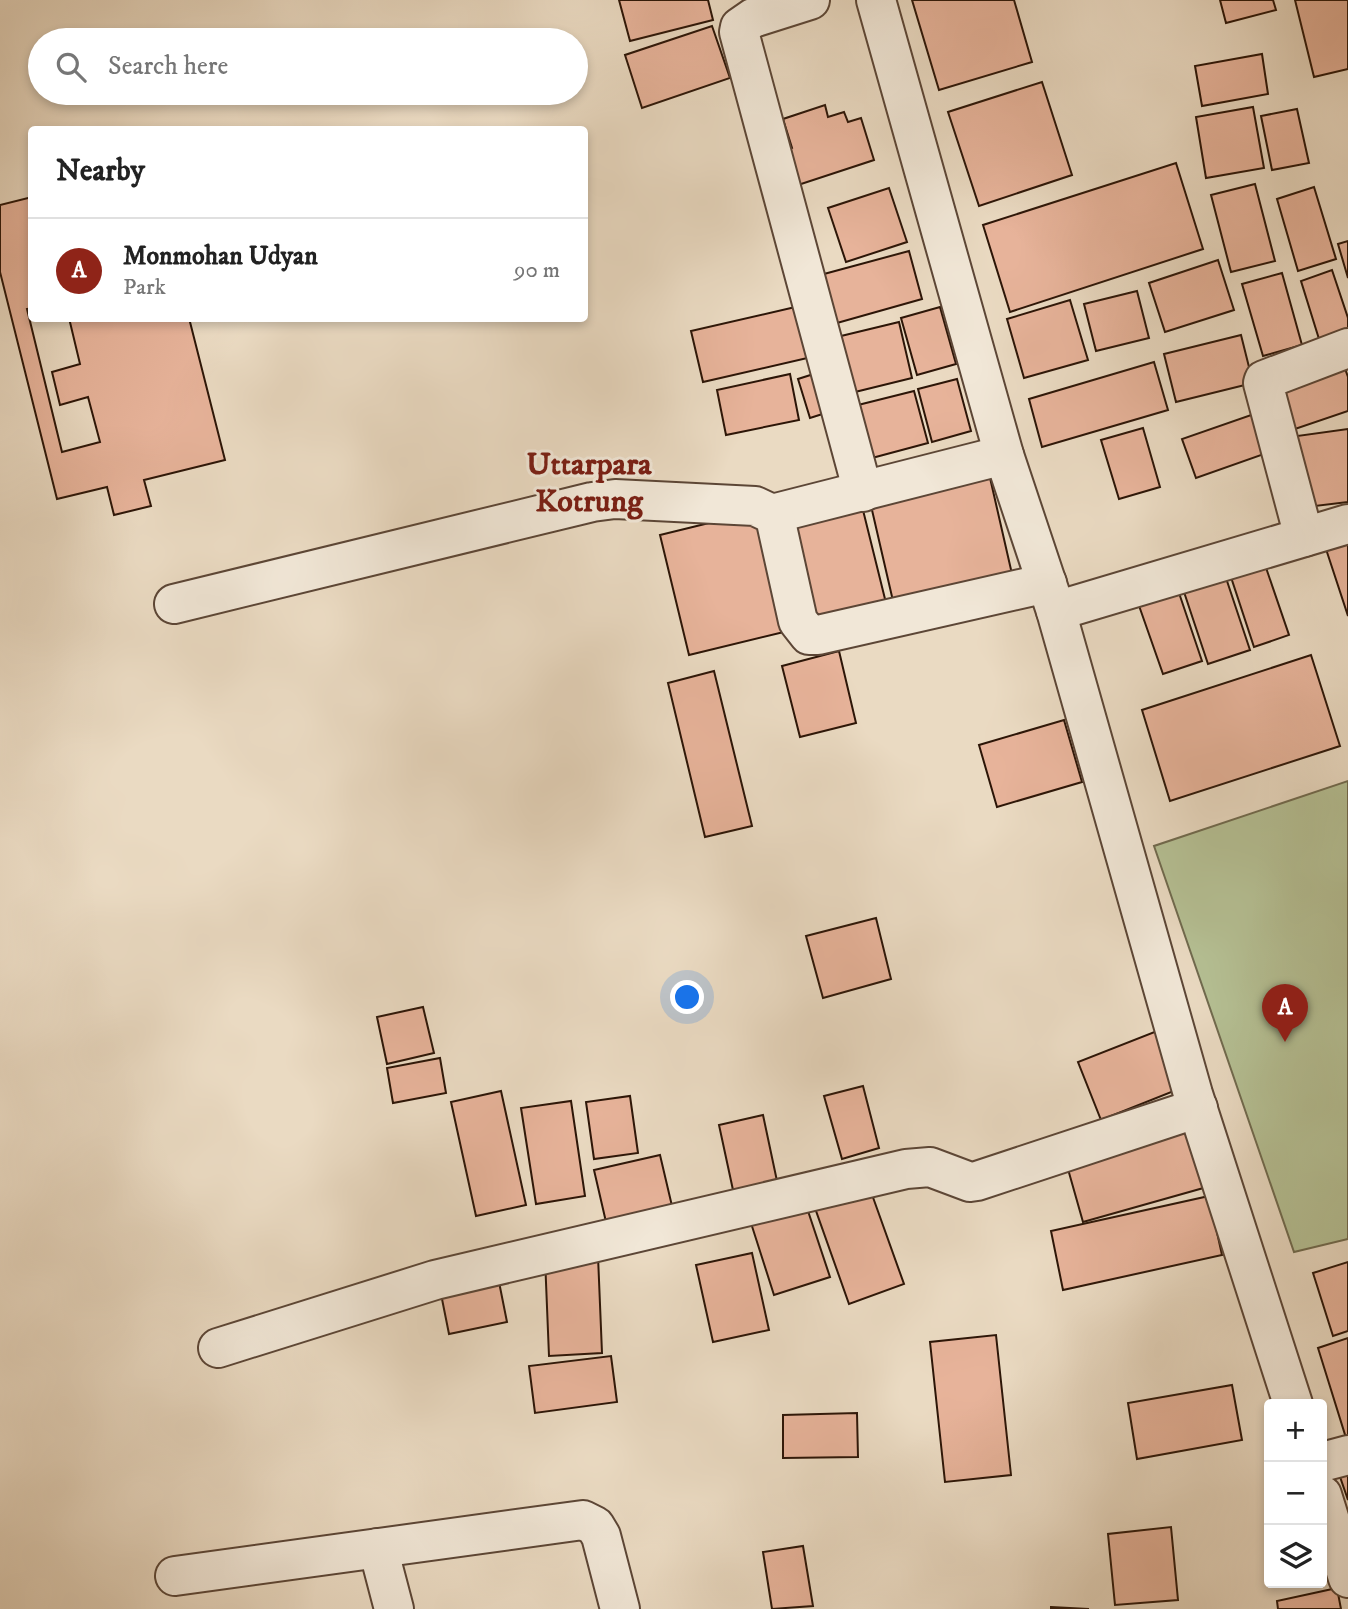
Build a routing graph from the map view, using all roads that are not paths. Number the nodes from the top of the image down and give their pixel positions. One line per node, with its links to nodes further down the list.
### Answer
1 (810, 0): 5 (street)
2 (876, 0): 4 (street)
3 (1348, 348): 8 (street)
4 (1004, 455): 5 (street); 9 (street)
5 (863, 492): 6 (street)
6 (772, 514): 9 (street); 10 (street)
7 (1348, 524): 8 (street)
8 (1304, 537): 9 (street)
9 (1052, 597): 11 (street)
10 (174, 604)
11 (1198, 1108): 12 (street); 13 (street)
12 (218, 1348)
13 (1291, 1399)
14 (1348, 1455): 15 (street)
15 (1327, 1461)
16 (1327, 1511): 19 (street)
17 (378, 1548): 18 (street); 20 (street); 21 (street)
18 (176, 1576)
19 (1348, 1578)
20 (394, 1609)
21 (620, 1609)

